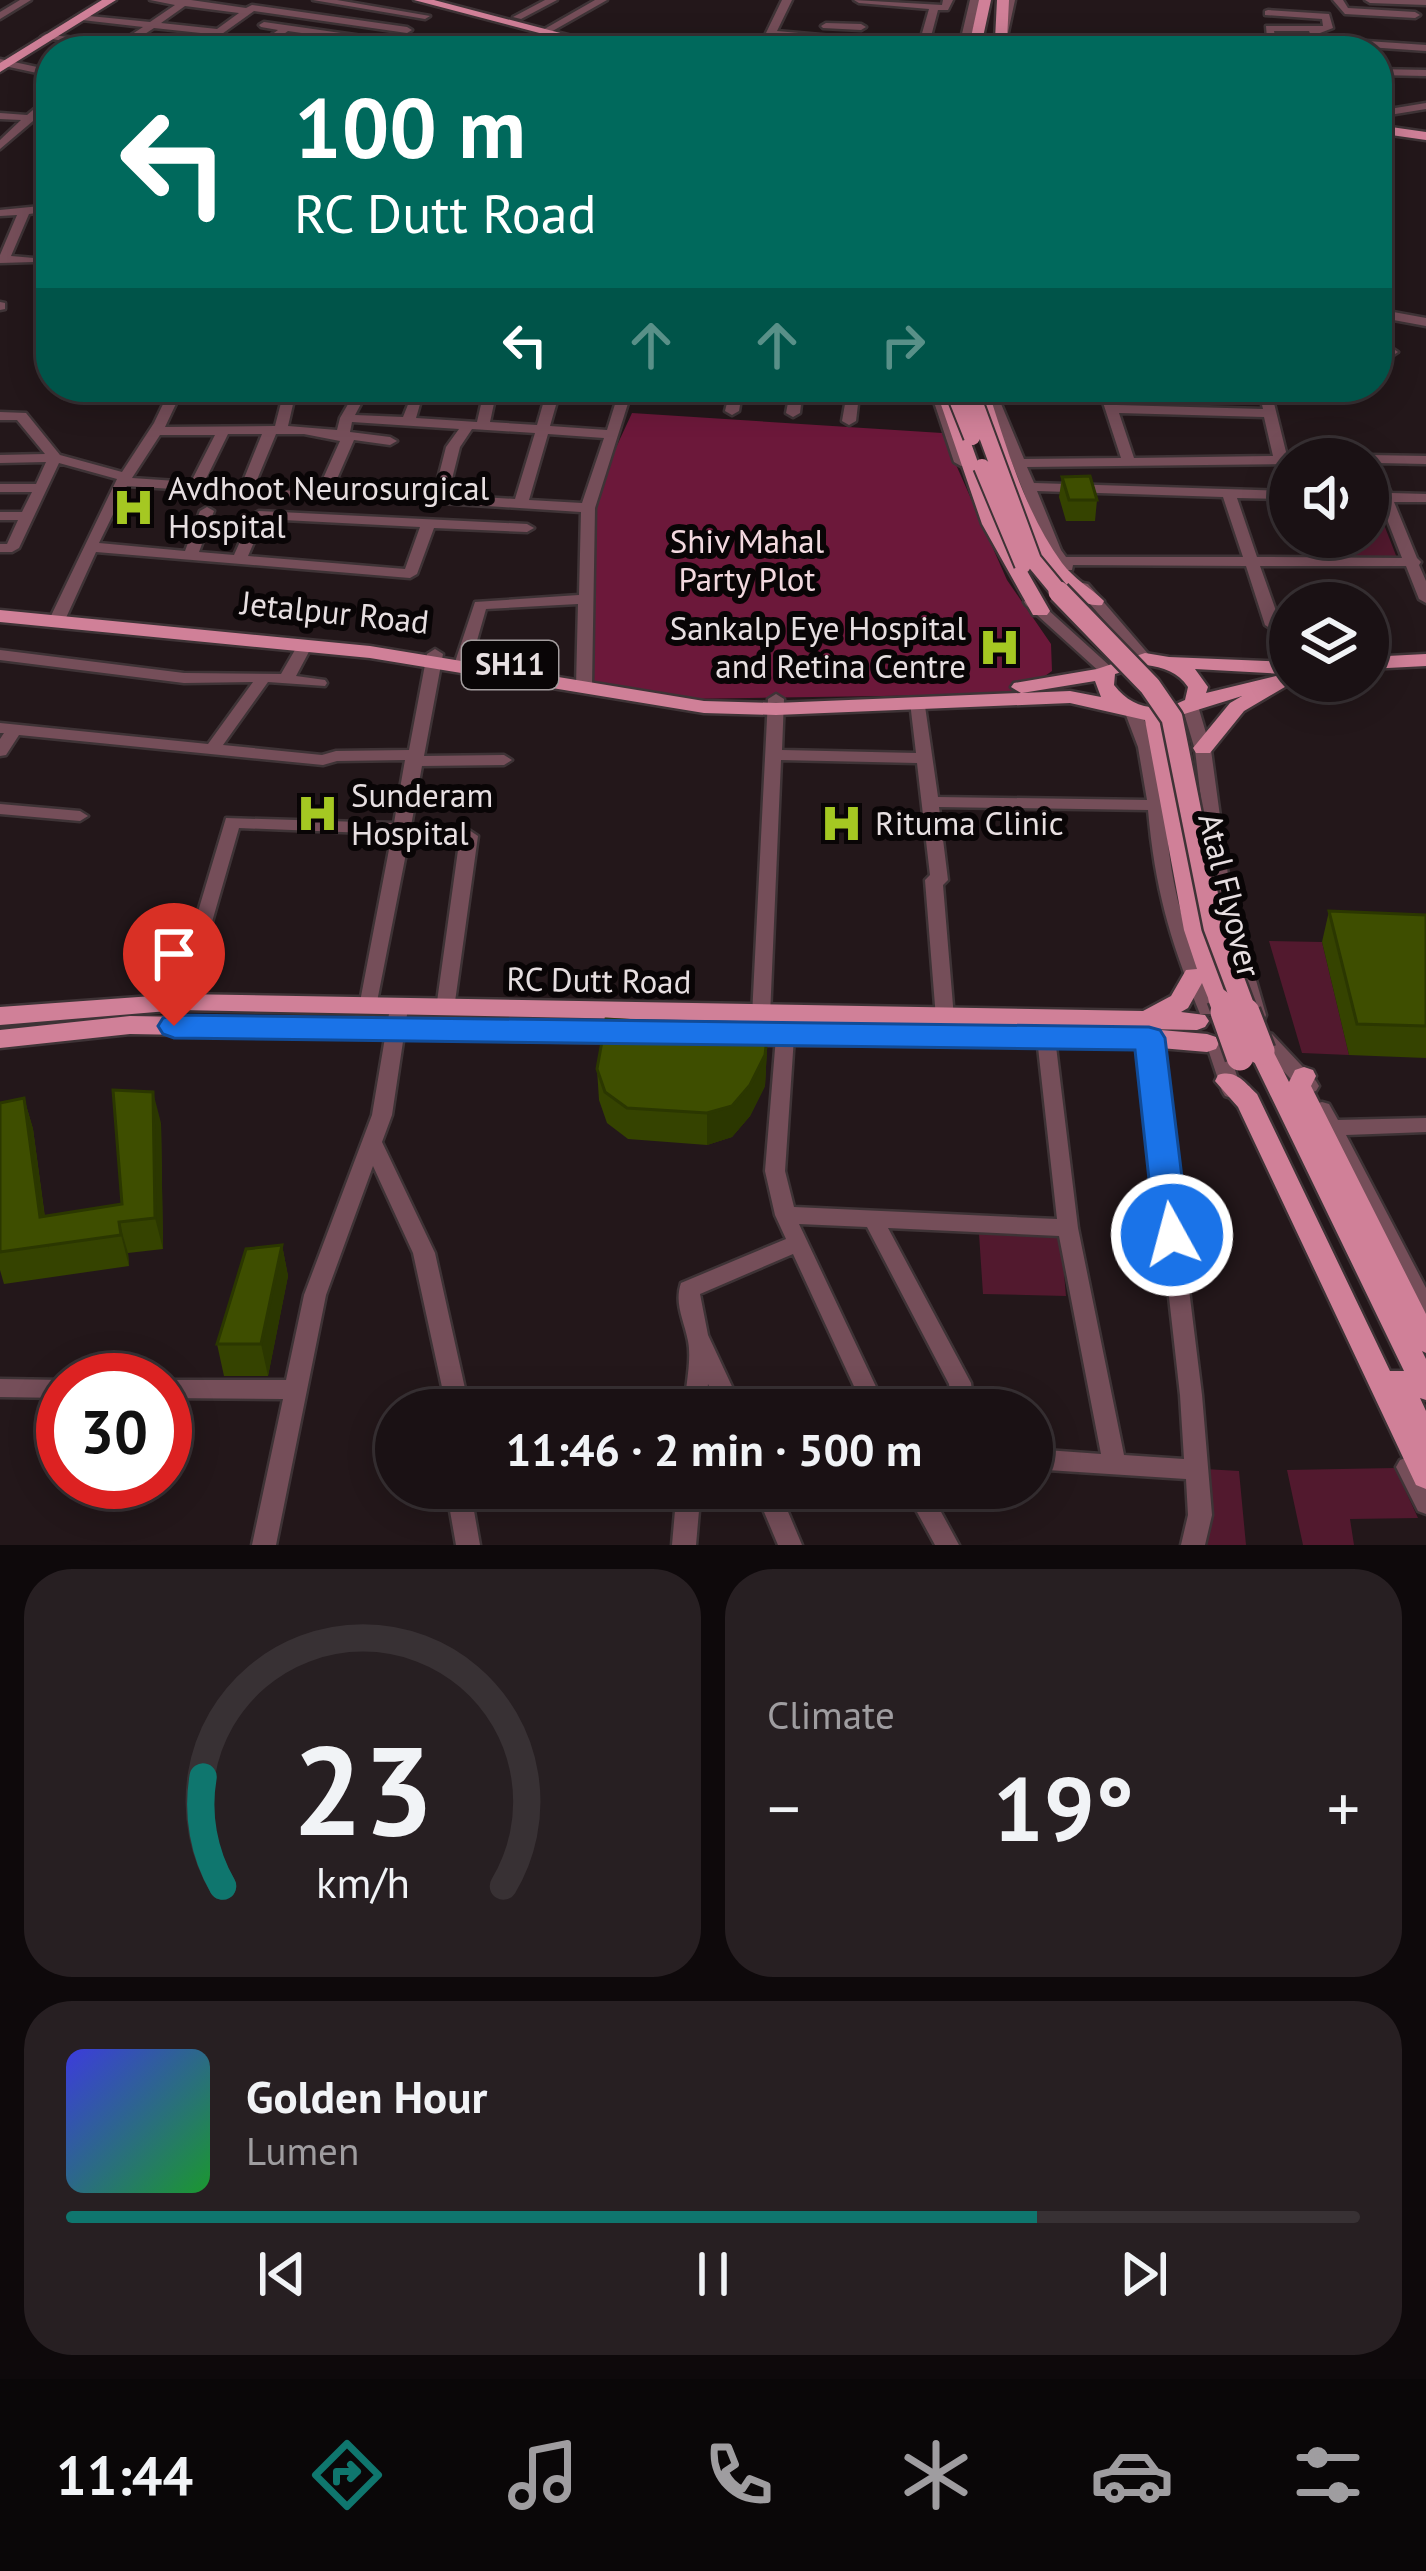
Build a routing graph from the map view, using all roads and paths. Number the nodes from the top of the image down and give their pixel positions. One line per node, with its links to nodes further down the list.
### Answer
1 (26, 0): 29 (street)
2 (95, 0): 45 (main road)
3 (110, 0): 30 (main road)
4 (155, 0): 19 (street)
5 (262, 0): 26 (street)
6 (318, 0): 23 (street)
7 (400, 0): 27 (street)
8 (420, 0): 20 (main road)
9 (552, 0): 32 (street)
10 (602, 0): 40 (street)
11 (788, 0): 33 (street)
12 (859, 0): 21 (street)
13 (948, 0): 24 (street)
14 (975, 0): 57 (street)
15 (985, 0): 58 (main road)
16 (1003, 0): 59 (main road); 60 (main road)
17 (1338, 0): 25 (street)
18 (1370, 0): 25 (street)
19 (185, 2): 26 (street); 36 (street)
20 (443, 2): 31 (street); 32 (main road); 40 (main road)
21 (903, 2): 24 (street)
22 (1426, 2): 25 (street)
23 (356, 3): 27 (street)
24 (934, 7): 56 (street)
25 (1416, 9)
26 (249, 10): 39 (street); 42 (street)
27 (386, 10): 31 (street)
28 (1268, 13): 63 (street)
29 (0, 16)
30 (82, 16): 36 (street); 46 (main road)
31 (425, 16): 39 (street)
32 (518, 17): 40 (main road)
33 (776, 22): 41 (street); 44 (street)
34 (1350, 22): 64 (street)
35 (1384, 23): 65 (street)
36 (152, 24): 42 (street); 47 (street)
37 (264, 25): 38 (street)
38 (287, 28): 43 (street); 49 (street)
39 (407, 29): 52 (street)
40 (550, 29): 53 (main road); 54 (main road)
41 (817, 31): 44 (street); 55 (street)
42 (218, 32): 48 (street)
43 (318, 33): 50 (street); 51 (street)
44 (792, 34)
45 (41, 36)
46 (48, 36)
47 (135, 36)
48 (213, 36)
49 (276, 36)
50 (314, 36)
51 (340, 36)
52 (398, 36)
53 (573, 36)
54 (579, 36)
55 (839, 36)
56 (926, 36)
57 (967, 36)
58 (977, 36)
59 (990, 36)
60 (1000, 36)
61 (1270, 36): 62 (street)
62 (1304, 36)
63 (1323, 36)
64 (1348, 36)
65 (1382, 36)
66 (36, 40): 69 (main road)
67 (36, 43): 69 (main road)
68 (1420, 48): 70 (street)
69 (1, 63): 72 (street)
70 (1415, 64)
71 (1392, 69): 73 (street)
72 (36, 70)
73 (1426, 73)
74 (1426, 104): 75 (street)
75 (1392, 108)
76 (36, 112): 78 (street)
77 (0, 118): 78 (street)
78 (27, 120): 79 (street); 82 (street)
79 (36, 120)
80 (1392, 134): 81 (main road)
81 (1426, 138)
82 (0, 146)
83 (36, 209): 85 (street)
84 (36, 212): 86 (street)
85 (0, 213)
86 (2, 259): 87 (street)
87 (30, 260)
88 (1392, 312): 89 (street)
89 (1426, 318)
90 (169, 402): 119 (street)
91 (286, 402): 117 (street)
92 (356, 402): 112 (street)
93 (415, 402): 114 (street)
94 (485, 402): 115 (street)
95 (551, 402): 118 (street)
96 (623, 402): 120 (street)
97 (734, 402): 108 (street)
98 (795, 402): 109 (street)
99 (852, 402): 113 (street)
100 (945, 402): 161 (main road, bridge)
101 (958, 402): 214 (main road, Atal Flyover, bridge)
102 (975, 402): 227 (main road, Atal Flyover, bridge)
103 (989, 402): 160 (main road)
104 (991, 402): 129 (street)
105 (1109, 402): 107 (street)
106 (1267, 402): 110 (street)
107 (1111, 410): 110 (street); 130 (street)
108 (732, 411)
109 (793, 413)
110 (1270, 413): 122 (street)
111 (0, 416): 124 (street)
112 (347, 418): 114 (street); 121 (street)
113 (849, 421)
114 (408, 422): 115 (street)
115 (476, 426): 118 (street); 142 (street)
116 (224, 429): 117 (street); 119 (street); 132 (street)
117 (276, 429): 121 (street); 136 (street)
118 (544, 430): 120 (street); 143 (street)
119 (155, 431): 131 (street)
120 (612, 434): 145 (street)
121 (345, 438): 123 (street); 142 (street)
122 (1278, 438)
123 (390, 441)
124 (55, 458): 125 (street); 131 (street); 135 (street)
125 (0, 459)
126 (1389, 459): 128 (street)
127 (1269, 460): 130 (street)
128 (1426, 460)
129 (1020, 463): 130 (street); 133 (street)
130 (1129, 463)
131 (124, 479): 132 (street); 151 (street)
132 (195, 487): 136 (street)
133 (1030, 487): 138 (street); 156 (street)
134 (0, 488): 135 (street)
135 (41, 488): 147 (street)
136 (246, 491): 137 (street)
137 (288, 494)
138 (1228, 494): 139 (street); 155 (street)
139 (1269, 495)
140 (1389, 497): 141 (street)
141 (1426, 498)
142 (440, 499): 143 (street)
143 (521, 502): 145 (street)
144 (1389, 503): 157 (street)
145 (588, 508): 158 (street)
146 (208, 511): 153 (street)
147 (28, 516): 148 (street); 152 (street)
148 (0, 517)
149 (429, 523): 150 (street); 154 (street); 154 (street)
150 (527, 528)
151 (91, 547): 153 (street); 164 (street)
152 (0, 548)
153 (190, 555): 154 (street)
154 (239, 560)
155 (1252, 560): 156 (street); 157 (street); 163 (street)
156 (1062, 561): 160 (street)
157 (1418, 565): 159 (street)
158 (585, 598): 170 (street); 179 (street)
159 (1426, 599)
160 (1095, 602): 168 (street)
161 (1036, 603): 174 (street)
162 (0, 612): 164 (main road, Jetalpur Road / SH11)
163 (1269, 613)
164 (59, 616): 165 (main road, Jetalpur Road / SH11); 167 (main road, Jetalpur Road / SH11)
165 (304, 646): 167 (main road, Jetalpur Road / SH11); 178 (street)
166 (0, 655): 176 (street)
167 (434, 657): 170 (main road, Jetalpur Road / SH11); 192 (street)
168 (1153, 660): 174 (main road, SH11); 175 (main road, SH11); 185 (main road)
169 (1426, 660): 171 (main road)
170 (463, 661): 179 (main road, Jetalpur Road / SH11)
171 (1389, 665)
172 (1389, 669): 173 (main road)
173 (1426, 670)
174 (1105, 672): 182 (main road, SH11); 186 (main road)
175 (1269, 672)
176 (264, 677): 178 (street); 189 (street)
177 (1269, 679): 185 (main road, SH11)
178 (286, 680): 180 (street)
179 (585, 681): 184 (main road, Jetalpur Road / SH11)
180 (320, 683)
181 (1269, 687): 188 (main road)
182 (1020, 693): 183 (main road, Jetalpur Road / SH11); 184 (main road, Jetalpur Road / SH11); 186 (main road, SH11)
183 (918, 702): 184 (main road, Jetalpur Road / SH11); 193 (street)
184 (776, 704): 191 (street)
185 (1192, 704): 186 (main road, SH11); 188 (street)
186 (1128, 709): 201 (street)
187 (7, 729): 189 (street); 190 (street)
188 (1203, 748): 209 (street)
189 (212, 749): 192 (street)
190 (0, 752)
191 (776, 755): 193 (street); 206 (street)
192 (414, 758): 194 (street); 199 (street)
193 (925, 758): 195 (street)
194 (505, 760)
195 (930, 802): 196 (street); 207 (street)
196 (1152, 805)
197 (0, 809): 198 (street)
198 (80, 816)
199 (404, 829): 202 (street); 203 (street)
200 (469, 836): 204 (street)
201 (1194, 976): 210 (main road); 214 (street)
202 (180, 1002): 203 (main road, RC Dutt Road); 205 (main road, RC Dutt Road)
203 (368, 1006): 208 (main road, RC Dutt Road)
204 (445, 1010): 206 (main road, RC Dutt Road); 208 (main road, RC Dutt Road)
205 (0, 1016)
206 (761, 1016): 207 (main road, RC Dutt Road)
207 (945, 1018): 210 (main road, RC Dutt Road)
208 (397, 1019): 211 (main road, RC Dutt Road); 213 (main road, RC Dutt Road); 218 (street)
209 (1261, 1027): 214 (main road); 214 (main road); 215 (street)
210 (1148, 1029): 212 (main road, RC Dutt Road); 214 (main road, RC Dutt Road); 239 (street)
211 (785, 1037): 212 (main road, RC Dutt Road); 219 (street)
212 (1046, 1038): 221 (street)
213 (0, 1039)
214 (1220, 1046): 236 (main road, Atal Flyover); 240 (main road); 241 (street)
215 (1303, 1084): 217 (street); 225 (main road)
216 (1426, 1126): 217 (street)
217 (1332, 1128): 223 (street)
218 (373, 1144): 230 (street); 235 (street)
219 (785, 1215): 220 (street); 222 (street)
220 (873, 1219): 221 (street); 234 (street)
221 (1068, 1228): 238 (street)
222 (798, 1243): 224 (street); 233 (street)
223 (1426, 1309)
224 (700, 1337): 231 (street); 232 (street)
225 (1426, 1341)
226 (0, 1388): 228 (street)
227 (1426, 1388)
228 (36, 1389)
229 (192, 1389): 235 (street)
230 (454, 1389)
231 (696, 1389)
232 (723, 1389)
233 (866, 1389)
234 (961, 1389)
235 (296, 1390): 246 (street)
236 (1426, 1440)
237 (1053, 1461): 238 (street)
238 (1115, 1465): 239 (street)
239 (1197, 1470): 251 (street)
240 (1426, 1476)
241 (1426, 1504)
242 (462, 1509): 247 (street)
243 (687, 1509): 248 (street)
244 (775, 1509): 249 (street)
245 (927, 1509): 250 (street)
246 (264, 1545)
247 (468, 1545)
248 (684, 1545)
249 (790, 1545)
250 (947, 1545)
251 (1193, 1545)

